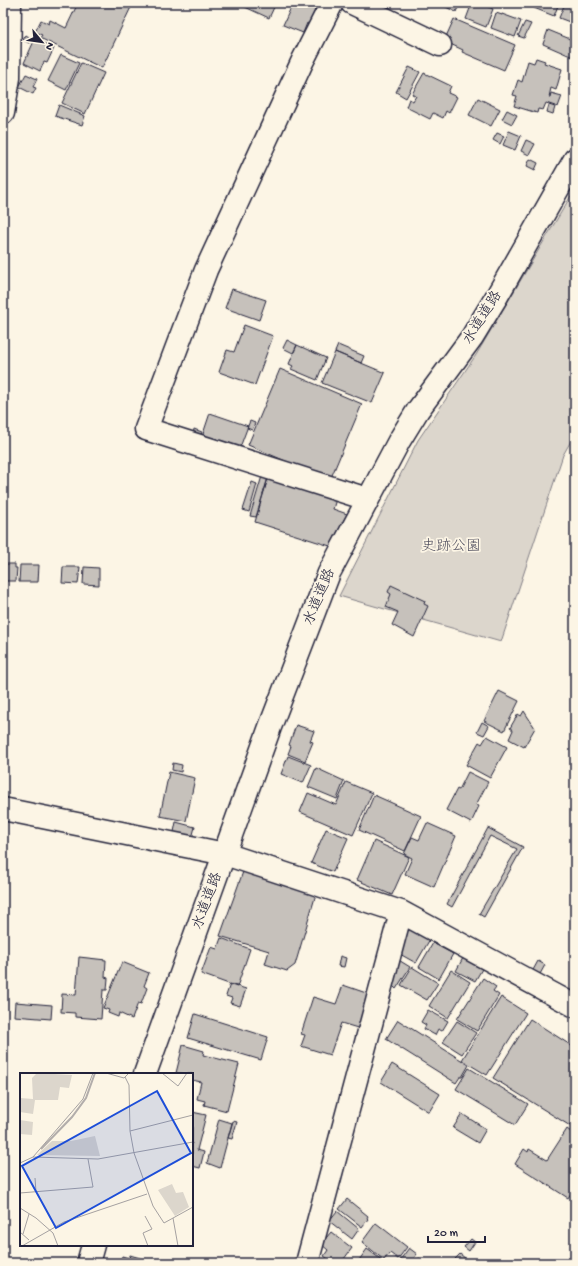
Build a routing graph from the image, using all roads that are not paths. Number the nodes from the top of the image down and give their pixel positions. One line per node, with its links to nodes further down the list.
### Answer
1 (10, 3): 5 (street)
2 (332, 3): 7 (street)
3 (352, 3): 4 (street)
4 (440, 45)
5 (3, 114)
6 (575, 159): 7 (street, 水道道路)
7 (367, 499): 9 (street, 水道道路)
8 (3, 809): 9 (street)
9 (224, 854): 10 (street); 12 (street, 水道道路)
10 (401, 912): 11 (street); 15 (street)
11 (575, 1006)
12 (145, 1073)
13 (93, 1246): 14 (street)
14 (88, 1263)
15 (307, 1263)

